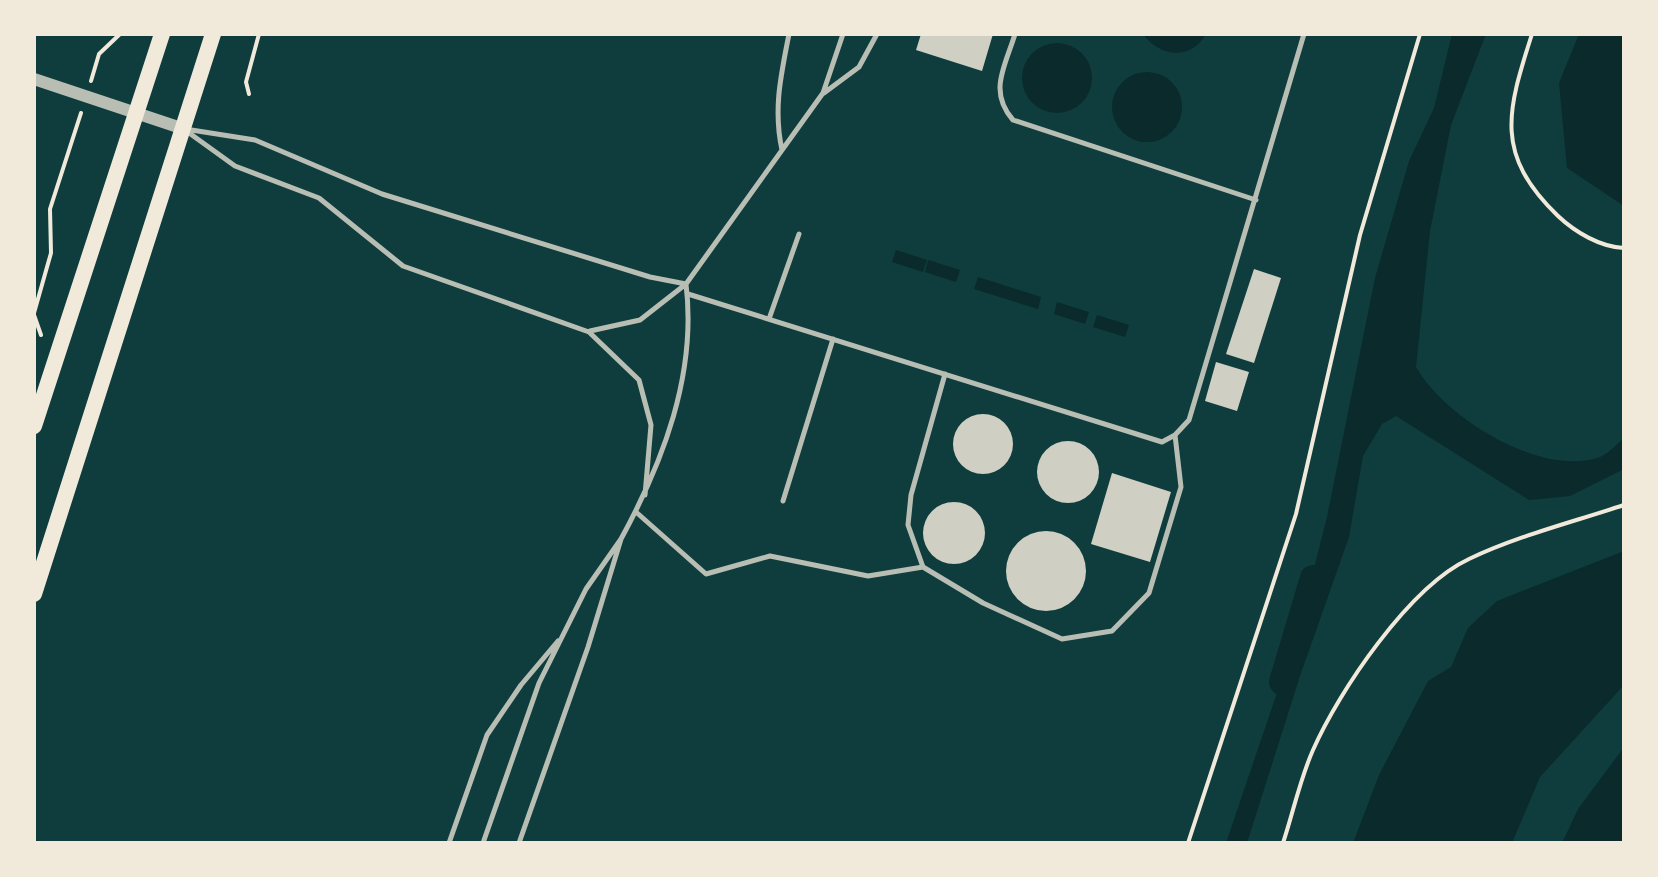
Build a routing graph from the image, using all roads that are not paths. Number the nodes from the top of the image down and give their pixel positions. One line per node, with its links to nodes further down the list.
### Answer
1 (162, 34): 10 (main road)
2 (213, 34): 11 (main road)
3 (789, 34): 12 (lane)
4 (843, 34): 9 (lane)
5 (877, 34): 9 (lane)
6 (1015, 34): 13 (lane)
7 (1304, 34): 13 (lane)
8 (34, 79): 10 (street)
9 (823, 93): 12 (lane)
10 (137, 112): 11 (street); 21 (main road)
11 (184, 129): 15 (lane); 18 (lane); 28 (main road)
12 (782, 151): 15 (lane)
13 (1256, 200): 22 (lane)
14 (799, 234): 17 (lane)
15 (686, 284): 16 (lane); 18 (lane)
16 (688, 294): 17 (lane); 23 (lane)
17 (769, 319): 19 (lane)
18 (589, 332): 23 (lane)
19 (833, 339): 20 (lane); 24 (lane)
20 (945, 374): 22 (lane); 27 (lane)
21 (34, 426)
22 (1175, 435): 27 (lane)
23 (645, 495): 25 (lane)
24 (783, 501)
25 (636, 512): 26 (lane); 27 (lane)
26 (621, 539): 29 (lane); 32 (lane)
27 (923, 567)
28 (34, 594)
29 (564, 634): 30 (lane); 31 (lane)
30 (449, 843)
31 (483, 843)
32 (519, 843)

